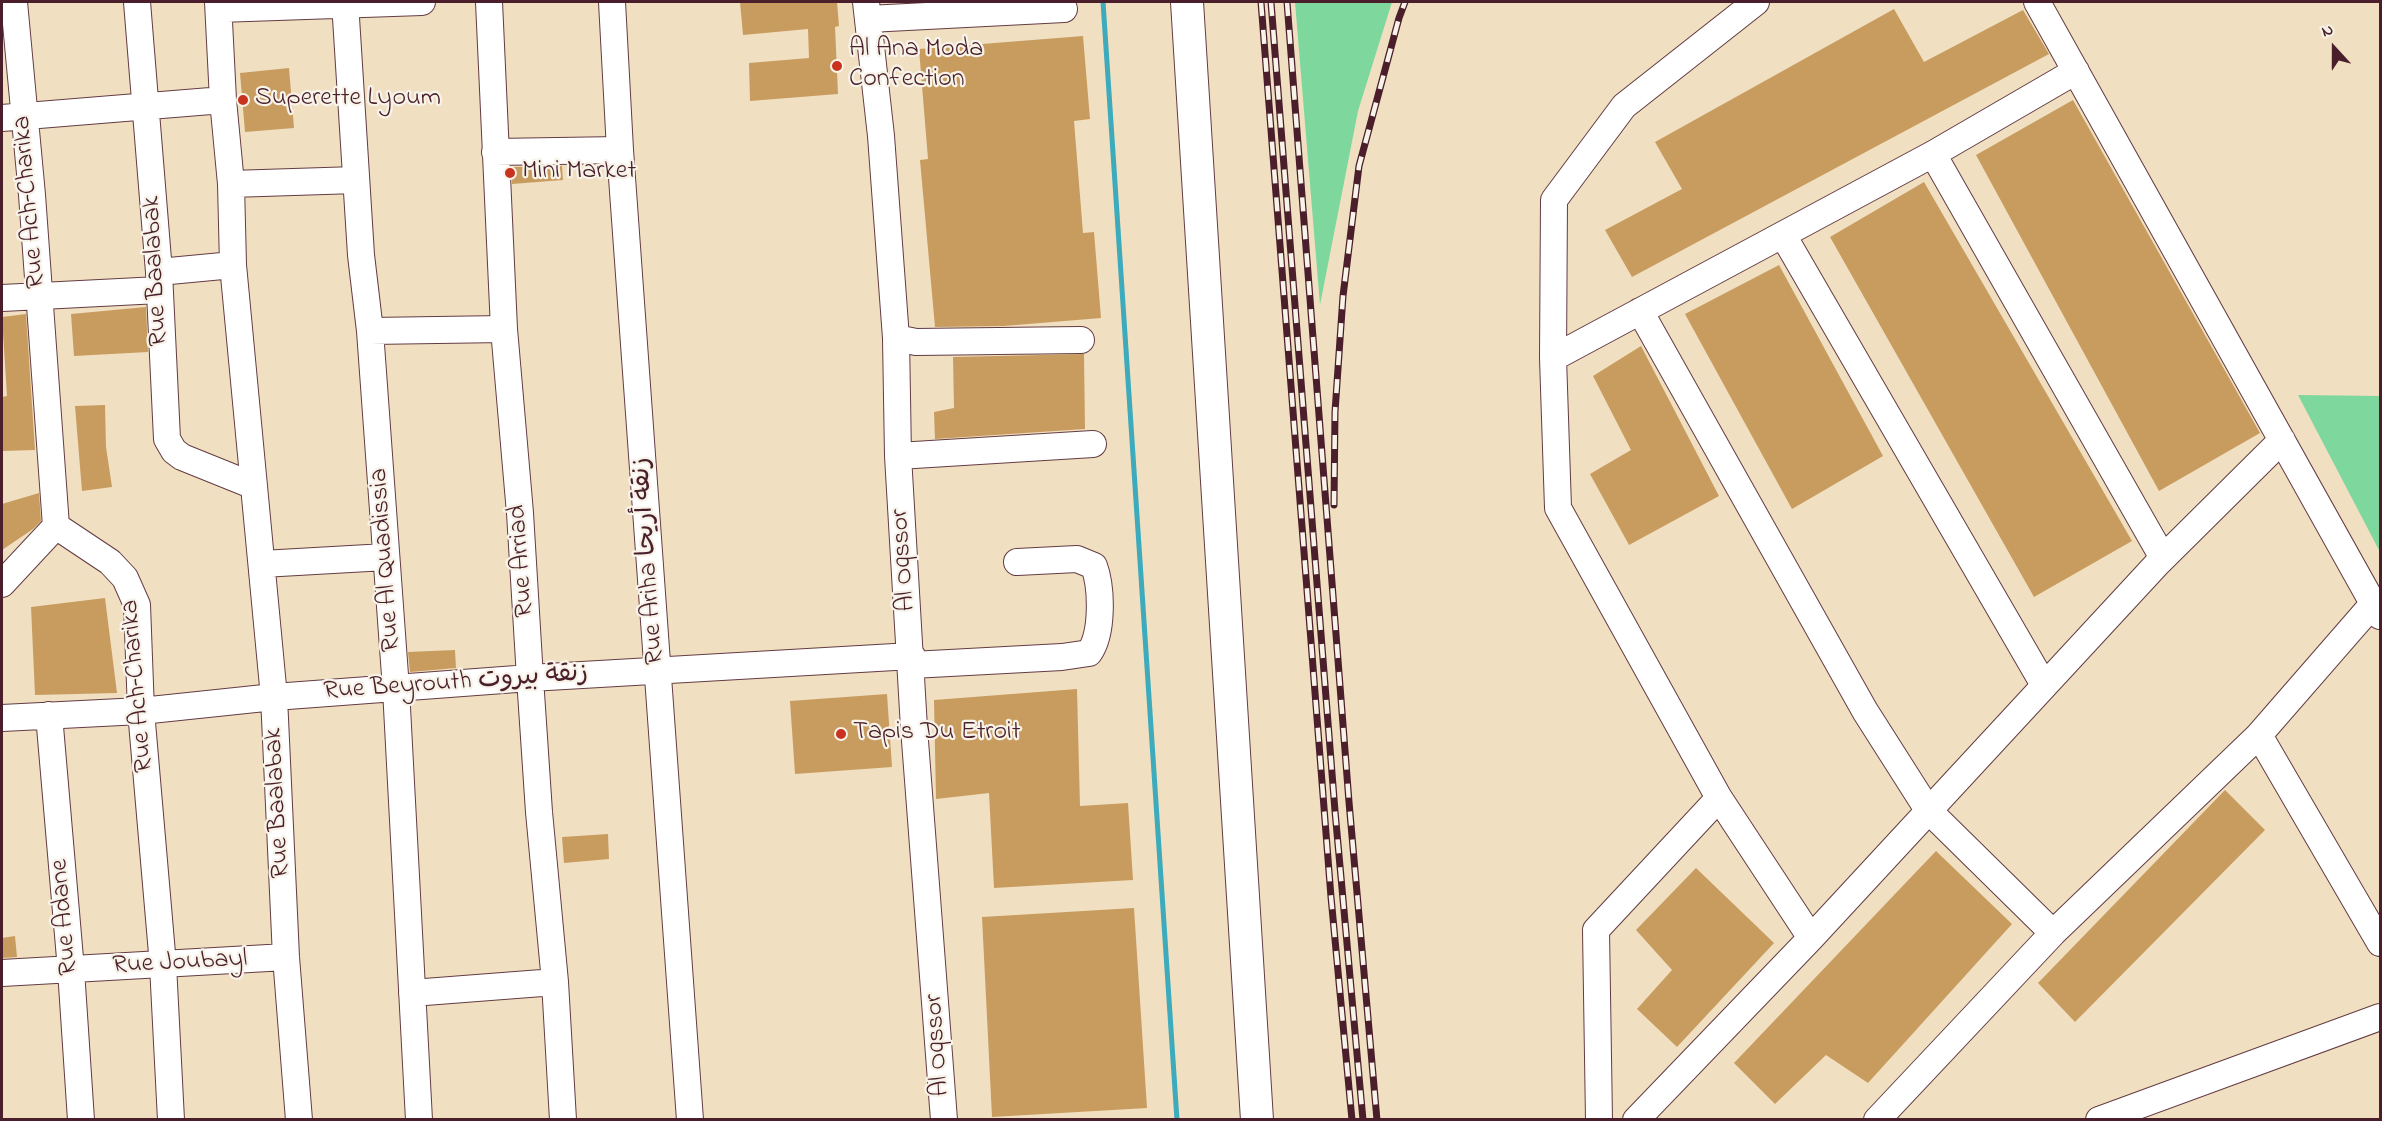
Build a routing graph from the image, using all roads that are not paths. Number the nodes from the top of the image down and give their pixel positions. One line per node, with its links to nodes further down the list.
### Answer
1 (14, 2): 16 (street, Rue Ach–Charika)
2 (137, 2): 15 (street, Rue Baalabak)
3 (422, 2): 9 (street)
4 (489, 2): 18 (street, Rue Arriad)
5 (612, 2): 17 (street, Rue Ariha زنقة أريحا)
6 (1187, 2): 73 (main road)
7 (1756, 2): 32 (street)
8 (2037, 2): 13 (street)
9 (345, 3): 10 (street); 20 (street, Rue Al Quadissia)
10 (219, 5): 14 (street, Rue Baalabak)
11 (1064, 9): 12 (street)
12 (867, 10): 30 (street, Al Oqssor)
13 (2076, 71): 19 (street); 33 (street)
14 (223, 100): 15 (street); 21 (street, Rue Baalabak)
15 (146, 107): 16 (street); 24 (street, Rue Baalabak)
16 (13, 116): 25 (street, Rue Ach–Charika)
17 (620, 150): 18 (street); 45 (street, Rue Ariha زنقة أريحا)
18 (495, 152): 28 (street, Rue Arriad)
19 (1933, 154): 22 (street); 39 (street)
20 (356, 180): 21 (street); 29 (street, Rue Al Quadissia)
21 (231, 184): 23 (street, Rue Baalabak)
22 (1783, 235): 27 (street); 47 (street)
23 (233, 265): 24 (street); 36 (street, Rue Baalabak)
24 (159, 281): 25 (street); 36 (street, Rue Baalabak)
25 (39, 295): 26 (street); 37 (street, Rue Ach–Charika)
26 (2, 298)
27 (1640, 311): 32 (street); 55 (street)
28 (504, 329): 29 (street); 46 (street, Rue Arriad)
29 (370, 331): 38 (street, Rue Al Quadissia)
30 (896, 338): 31 (street); 35 (street, Al Oqssor)
31 (1081, 340)
32 (1553, 358): 54 (street)
33 (2282, 440): 39 (street); 43 (street)
34 (1093, 444): 35 (street)
35 (898, 456): 44 (street, Al Oqssor)
36 (254, 486): 41 (street, Rue Baalabak)
37 (56, 526): 42 (street); 50 (street, Rue Ach–Charika)
38 (386, 557): 41 (street); 48 (street, Rue Al Quadissia)
39 (2163, 558): 47 (street)
40 (1017, 562): 44 (street, Rue Beyrouth زنقة بيروت)
41 (262, 564): 49 (street, Rue Baalabak)
42 (2, 584)
43 (2377, 610): 53 (street)
44 (912, 660): 45 (street, Rue Beyrouth زنقة بيروت); 72 (street, Al Oqssor)
45 (657, 669): 46 (street, Rue Beyrouth زنقة بيروت); 71 (street, Rue Ariha زنقة أريحا)
46 (530, 678): 48 (street, Rue Beyrouth زنقة بيروت); 63 (street, Rue Arriad)
47 (2044, 685): 55 (street)
48 (396, 688): 49 (street, Rue Beyrouth زنقة بيروت); 64 (street, Rue Al Quadissia)
49 (274, 697): 50 (street, Rue Beyrouth زنقة بيروت); 59 (street, Rue Baalabak)
50 (141, 711): 51 (street, Rue Beyrouth زنقة بيروت); 60 (street, Rue Ach–Charika)
51 (49, 715): 52 (street, Rue Beyrouth زنقة بيروت); 61 (street, Rue Adane)
52 (2, 718)
53 (2259, 735): 56 (street); 58 (street)
54 (1719, 798): 57 (street); 74 (street)
55 (1928, 810): 56 (street); 57 (street)
56 (2053, 933): 76 (street)
57 (1811, 938): 75 (street)
58 (2380, 943)
59 (286, 957): 60 (street, Rue Joubayl); 68 (street, Rue Baalabak)
60 (163, 965): 61 (street, Rue Joubayl); 67 (street, Rue Ach–Charika)
61 (71, 970): 62 (street, Rue Joubayl); 66 (street, Rue Adane)
62 (2, 973)
63 (555, 982): 64 (street); 70 (street, Rue Arriad)
64 (411, 993): 69 (street, Rue Al Quadissia)
65 (2380, 1017): 77 (street)
66 (81, 1119)
67 (171, 1119)
68 (299, 1119)
69 (419, 1119)
70 (563, 1119)
71 (690, 1119)
72 (944, 1119)
73 (1257, 1119)
74 (1599, 1119)
75 (1636, 1119)
76 (1877, 1119)
77 (2099, 1119)

